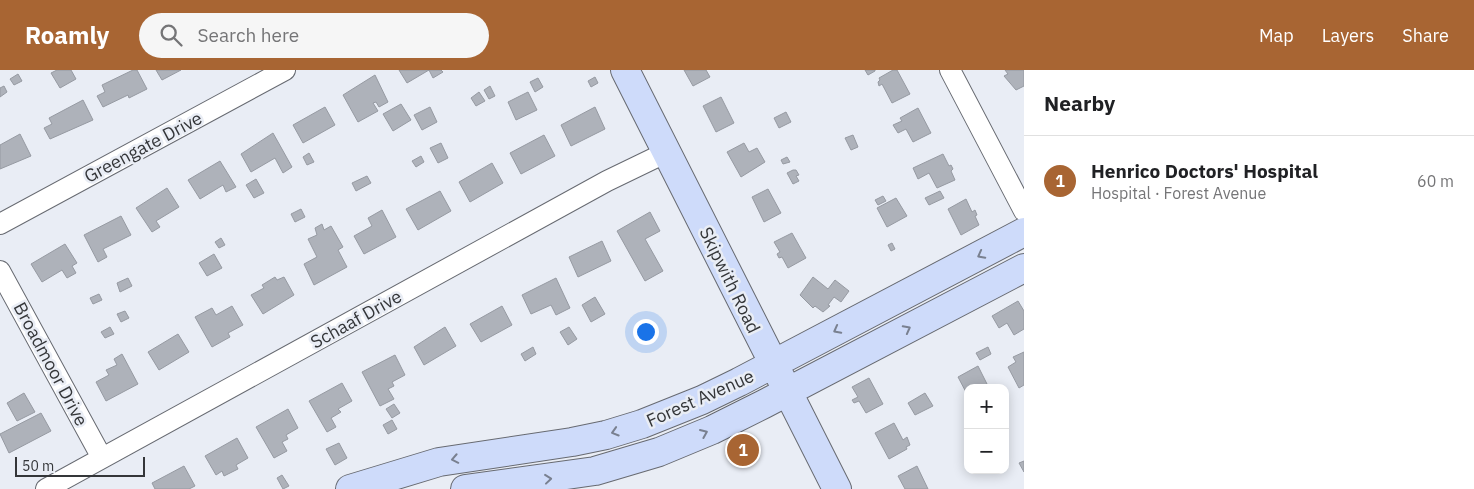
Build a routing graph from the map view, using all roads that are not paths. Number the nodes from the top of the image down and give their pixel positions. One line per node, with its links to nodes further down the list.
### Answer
1 (285, 70): 6 (street, Greengate Drive)
2 (625, 70): 4 (main road, Skipwith Road)
3 (950, 70): 5 (street)
4 (667, 152): 10 (main road, Skipwith Road); 12 (street, Schaaf Drive)
5 (1024, 211)
6 (0, 224)
7 (1024, 232): 10 (main road, Forest Avenue, one-way to 10)
8 (1024, 268): 11 (main road, Forest Avenue, one-way to 8)
9 (0, 270): 12 (street, Broadmoor Drive)
10 (772, 364): 11 (main road, Skipwith Road); 14 (main road, Forest Avenue, one-way to 14)
11 (786, 393): 15 (main road, Forest Avenue, one-way to 11); 16 (main road, Skipwith Road)
12 (102, 458): 13 (street, Schaaf Drive)
13 (46, 489)
14 (350, 489)
15 (465, 489)
16 (837, 489)

